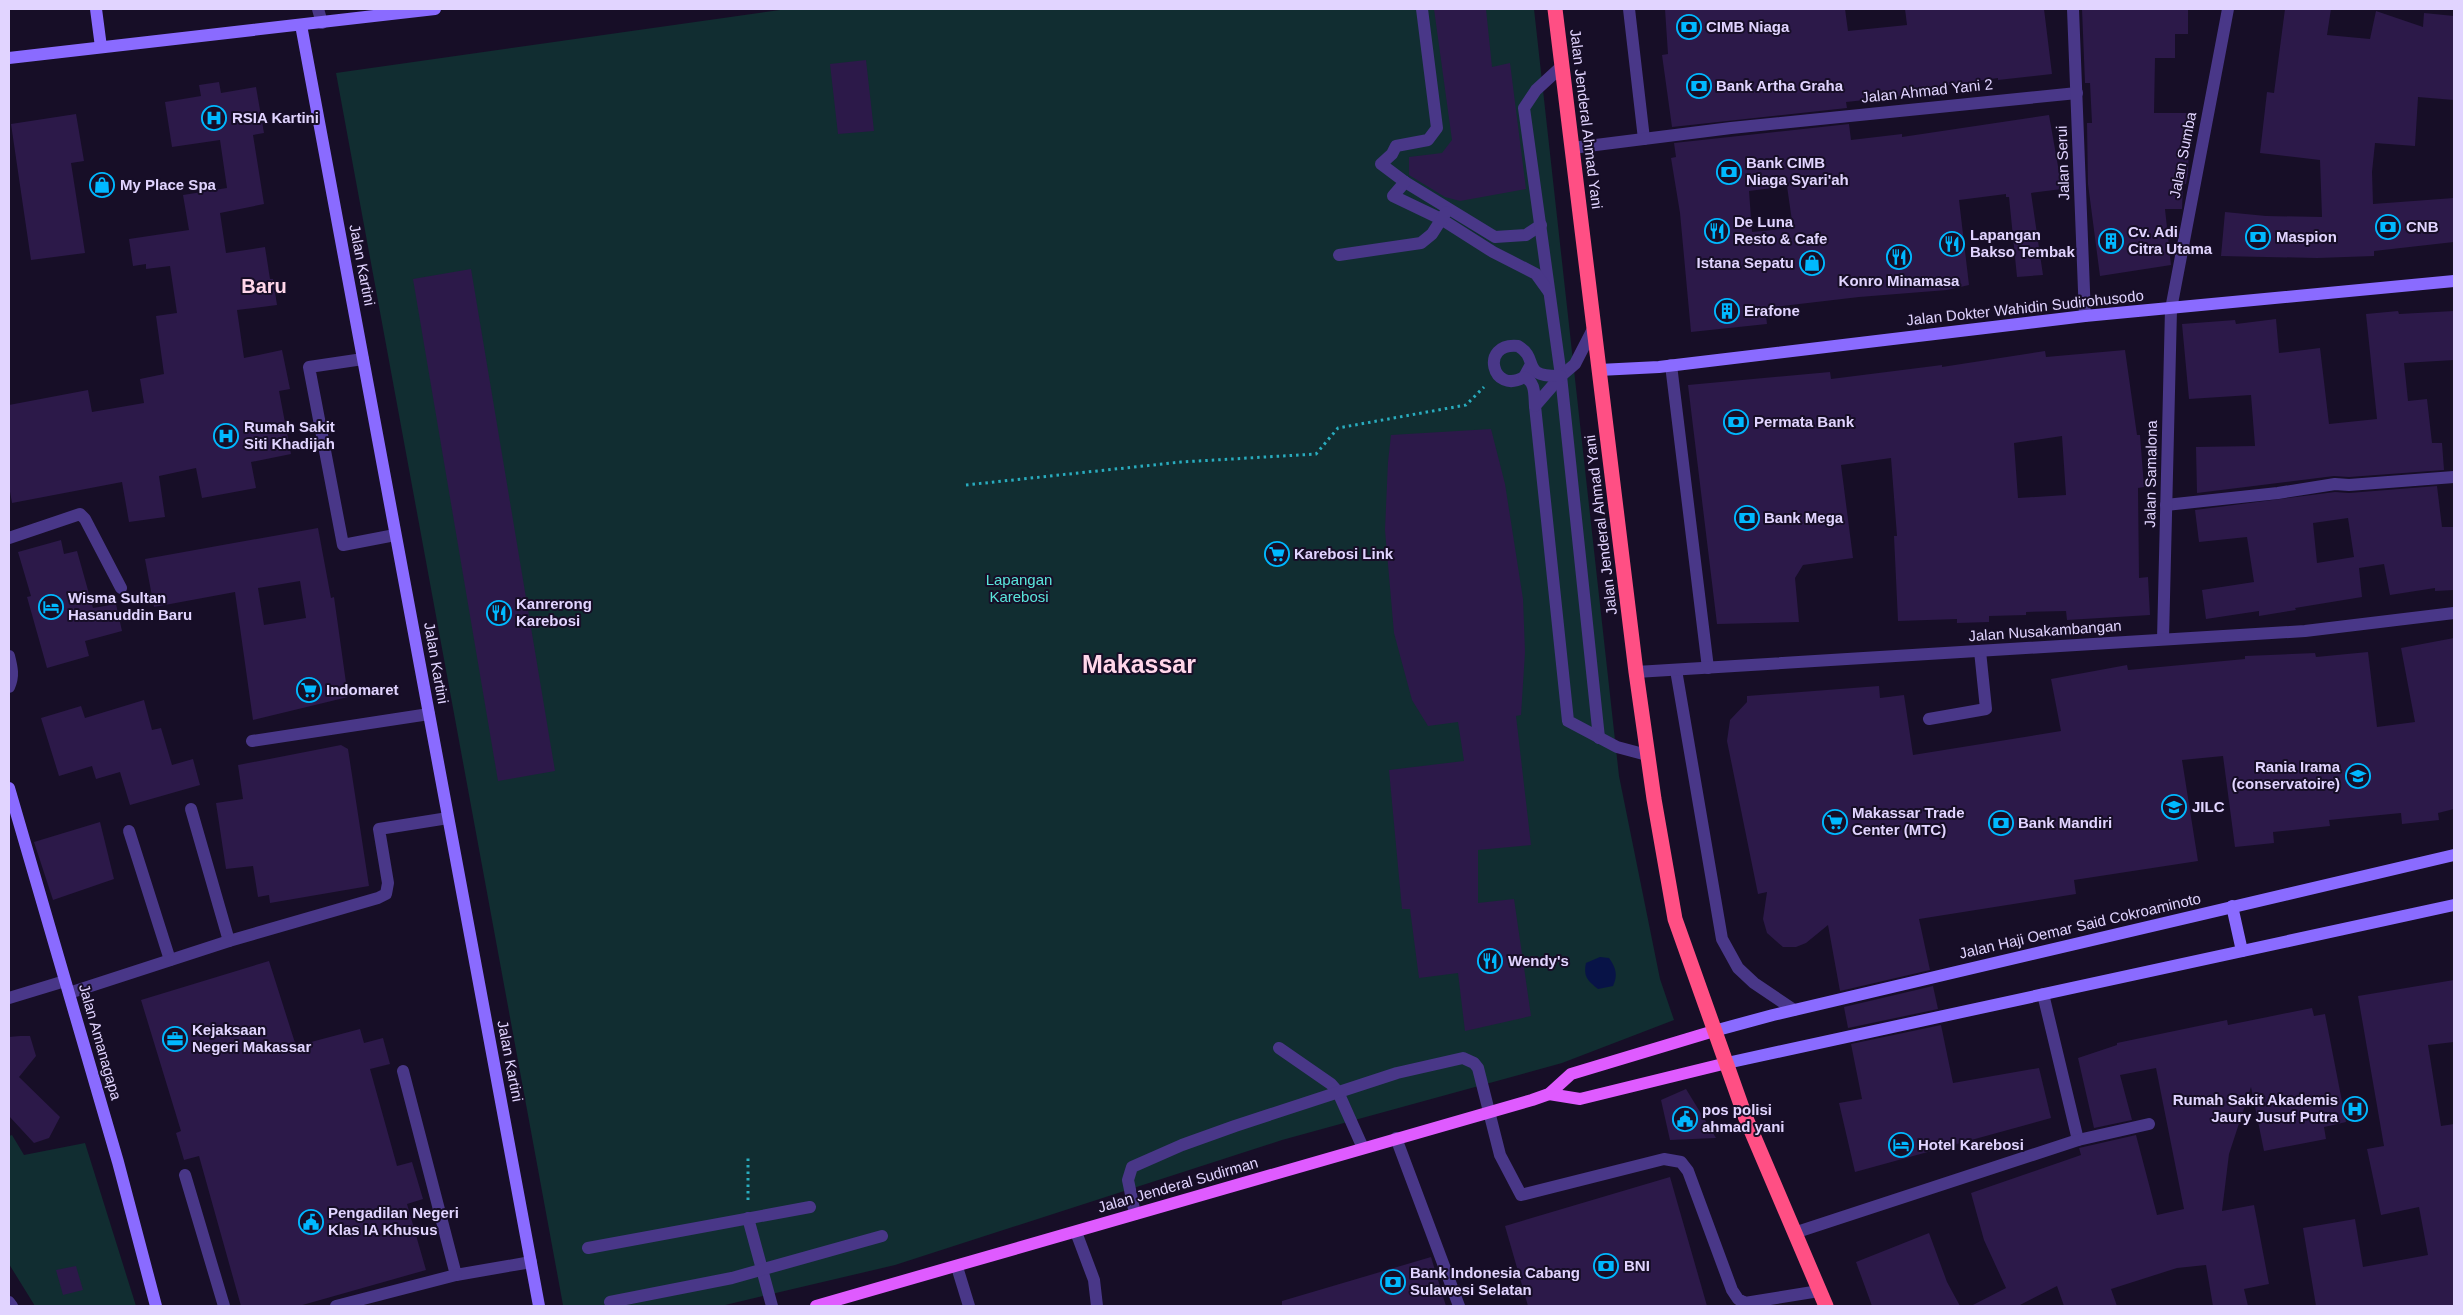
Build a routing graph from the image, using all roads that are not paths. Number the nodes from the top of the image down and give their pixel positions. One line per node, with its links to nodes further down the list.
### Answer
1 (96, 9): 11 (main road)
2 (318, 9): 9 (street)
3 (435, 9): 9 (main road)
4 (1422, 9): 17 (street)
5 (1555, 9): 13 (highway, Jalan Jenderal Ahmad Yani)
6 (1629, 9): 15 (street)
7 (2073, 9): 14 (street, Jalan Serui)
8 (2228, 9): 23 (street, Jalan Sumba)
9 (322, 23): 10 (main road)
10 (301, 25): 11 (main road); 26 (main road, Jalan Kartini)
11 (101, 47): 12 (main road)
12 (9, 58)
13 (1561, 67): 16 (highway, Jalan Jenderal Ahmad Yani); 19 (street)
14 (2077, 93): 15 (street, Jalan Ahmad Yani 2); 24 (street, Jalan Serui)
15 (1644, 139): 16 (street, Jalan Ahmad Yani 2)
16 (1572, 148): 25 (highway, Jalan Jenderal Ahmad Yani)
17 (1405, 182): 18 (street); 18 (street)
18 (1445, 214): 19 (street); 20 (street); 22 (street)
19 (1541, 225): 22 (street)
20 (1339, 254)
21 (2454, 281): 23 (main road, Jalan Dokter Wahidin Sudirohusodo)
22 (1550, 294): 30 (street)
23 (2171, 309): 24 (main road, Jalan Dokter Wahidin Sudirohusodo); 33 (street, Jalan Samalona)
24 (2085, 316): 27 (main road, Jalan Dokter Wahidin Sudirohusodo)
25 (1594, 327): 28 (highway, Jalan Jenderal Ahmad Yani); 30 (street)
26 (363, 359): 34 (main road, Jalan Kartini); 34 (street)
27 (1671, 366): 28 (main road, Jalan Dokter Wahidin Sudirohusodo); 41 (street)
28 (1599, 370): 43 (highway, Jalan Jenderal Ahmad Yani)
29 (1527, 371): 29 (street); 30 (street); 31 (street)
30 (1561, 376): 31 (street); 47 (street)
31 (1535, 406): 47 (street)
32 (2454, 477): 33 (street)
33 (2166, 505): 38 (street, Jalan Samalona)
34 (395, 535): 45 (main road, Jalan Kartini)
35 (9, 538): 36 (street)
36 (121, 588)
37 (2454, 613): 38 (street, Jalan Nusakambangan)
38 (2163, 640): 39 (street, Jalan Nusakambangan)
39 (1980, 651): 41 (street, Jalan Nusakambangan); 46 (street)
40 (9, 656): 44 (street)
41 (1708, 668): 42 (street, Jalan Nusakambangan)
42 (1676, 670): 43 (street, Jalan Nusakambangan); 63 (street)
43 (1636, 672): 49 (highway, Jalan Jenderal Ahmad Yani)
44 (9, 687)
45 (429, 714): 48 (street); 52 (main road, Jalan Kartini)
46 (1930, 719)
47 (1599, 738): 49 (street)
48 (252, 742)
49 (1647, 754): 64 (highway, Jalan Jenderal Ahmad Yani)
50 (9, 788): 60 (main road, Jalan Amanagapa)
51 (191, 810): 57 (street)
52 (448, 818): 57 (street); 83 (main road, Jalan Kartini)
53 (129, 831): 59 (street)
54 (2454, 855): 55 (main road, Jalan Haji Oemar Said Cokroaminoto)
55 (2232, 906): 58 (main road); 63 (main road, Jalan Haji Oemar Said Cokroaminoto)
56 (2454, 906): 58 (main road)
57 (230, 941): 59 (street)
58 (2242, 951): 61 (main road)
59 (170, 960): 60 (street)
60 (67, 987): 62 (street); 91 (main road, Jalan Amanagapa)
61 (2043, 994): 66 (main road); 73 (street)
62 (9, 998)
63 (1794, 1010): 64 (main road, Jalan Haji Oemar Said Cokroaminoto)
64 (1714, 1031): 66 (highway, Jalan Jenderal Ahmad Yani); 69 (main road, Jalan Jenderal Sudirman)
65 (1279, 1048): 68 (street)
66 (1727, 1063): 69 (main road, Jalan Jenderal Sudirman); 80 (highway, Jalan Jenderal Ahmad Yani)
67 (403, 1071): 86 (street)
68 (1338, 1092): 70 (street); 74 (street); 77 (street)
69 (1549, 1094): 70 (main road, Jalan Jenderal Sudirman)
70 (1489, 1112): 72 (main road, Jalan Jenderal Sudirman); 87 (street)
71 (2149, 1124): 73 (street)
72 (1396, 1138): 74 (main road, Jalan Jenderal Sudirman); 99 (street)
73 (2078, 1140): 80 (street)
74 (1363, 1148): 77 (main road, Jalan Jenderal Sudirman)
75 (185, 1176): 92 (street)
76 (810, 1207): 78 (street)
77 (1135, 1214): 79 (main road, Jalan Jenderal Sudirman)
78 (748, 1218): 82 (street); 85 (street)
79 (1076, 1232): 84 (main road, Jalan Jenderal Sudirman); 98 (street)
80 (1794, 1233): 87 (highway, Jalan Jenderal Ahmad Yani)
81 (882, 1236): 85 (street)
82 (588, 1248)
83 (531, 1262): 86 (street); 94 (main road, Jalan Kartini)
84 (957, 1267): 96 (main road, Jalan Jenderal Sudirman); 97 (street)
85 (764, 1269): 89 (street); 95 (street)
86 (456, 1274): 93 (street)
87 (1819, 1291): 100 (highway, Jalan Jenderal Ahmad Yani)
88 (9, 1302): 90 (street)
89 (610, 1302)
90 (12, 1306)
91 (156, 1306)
92 (224, 1306)
93 (336, 1306)
94 (539, 1306)
95 (772, 1306)
96 (816, 1306)
97 (970, 1306)
98 (1097, 1306)
99 (1458, 1306)
100 (1826, 1306)

